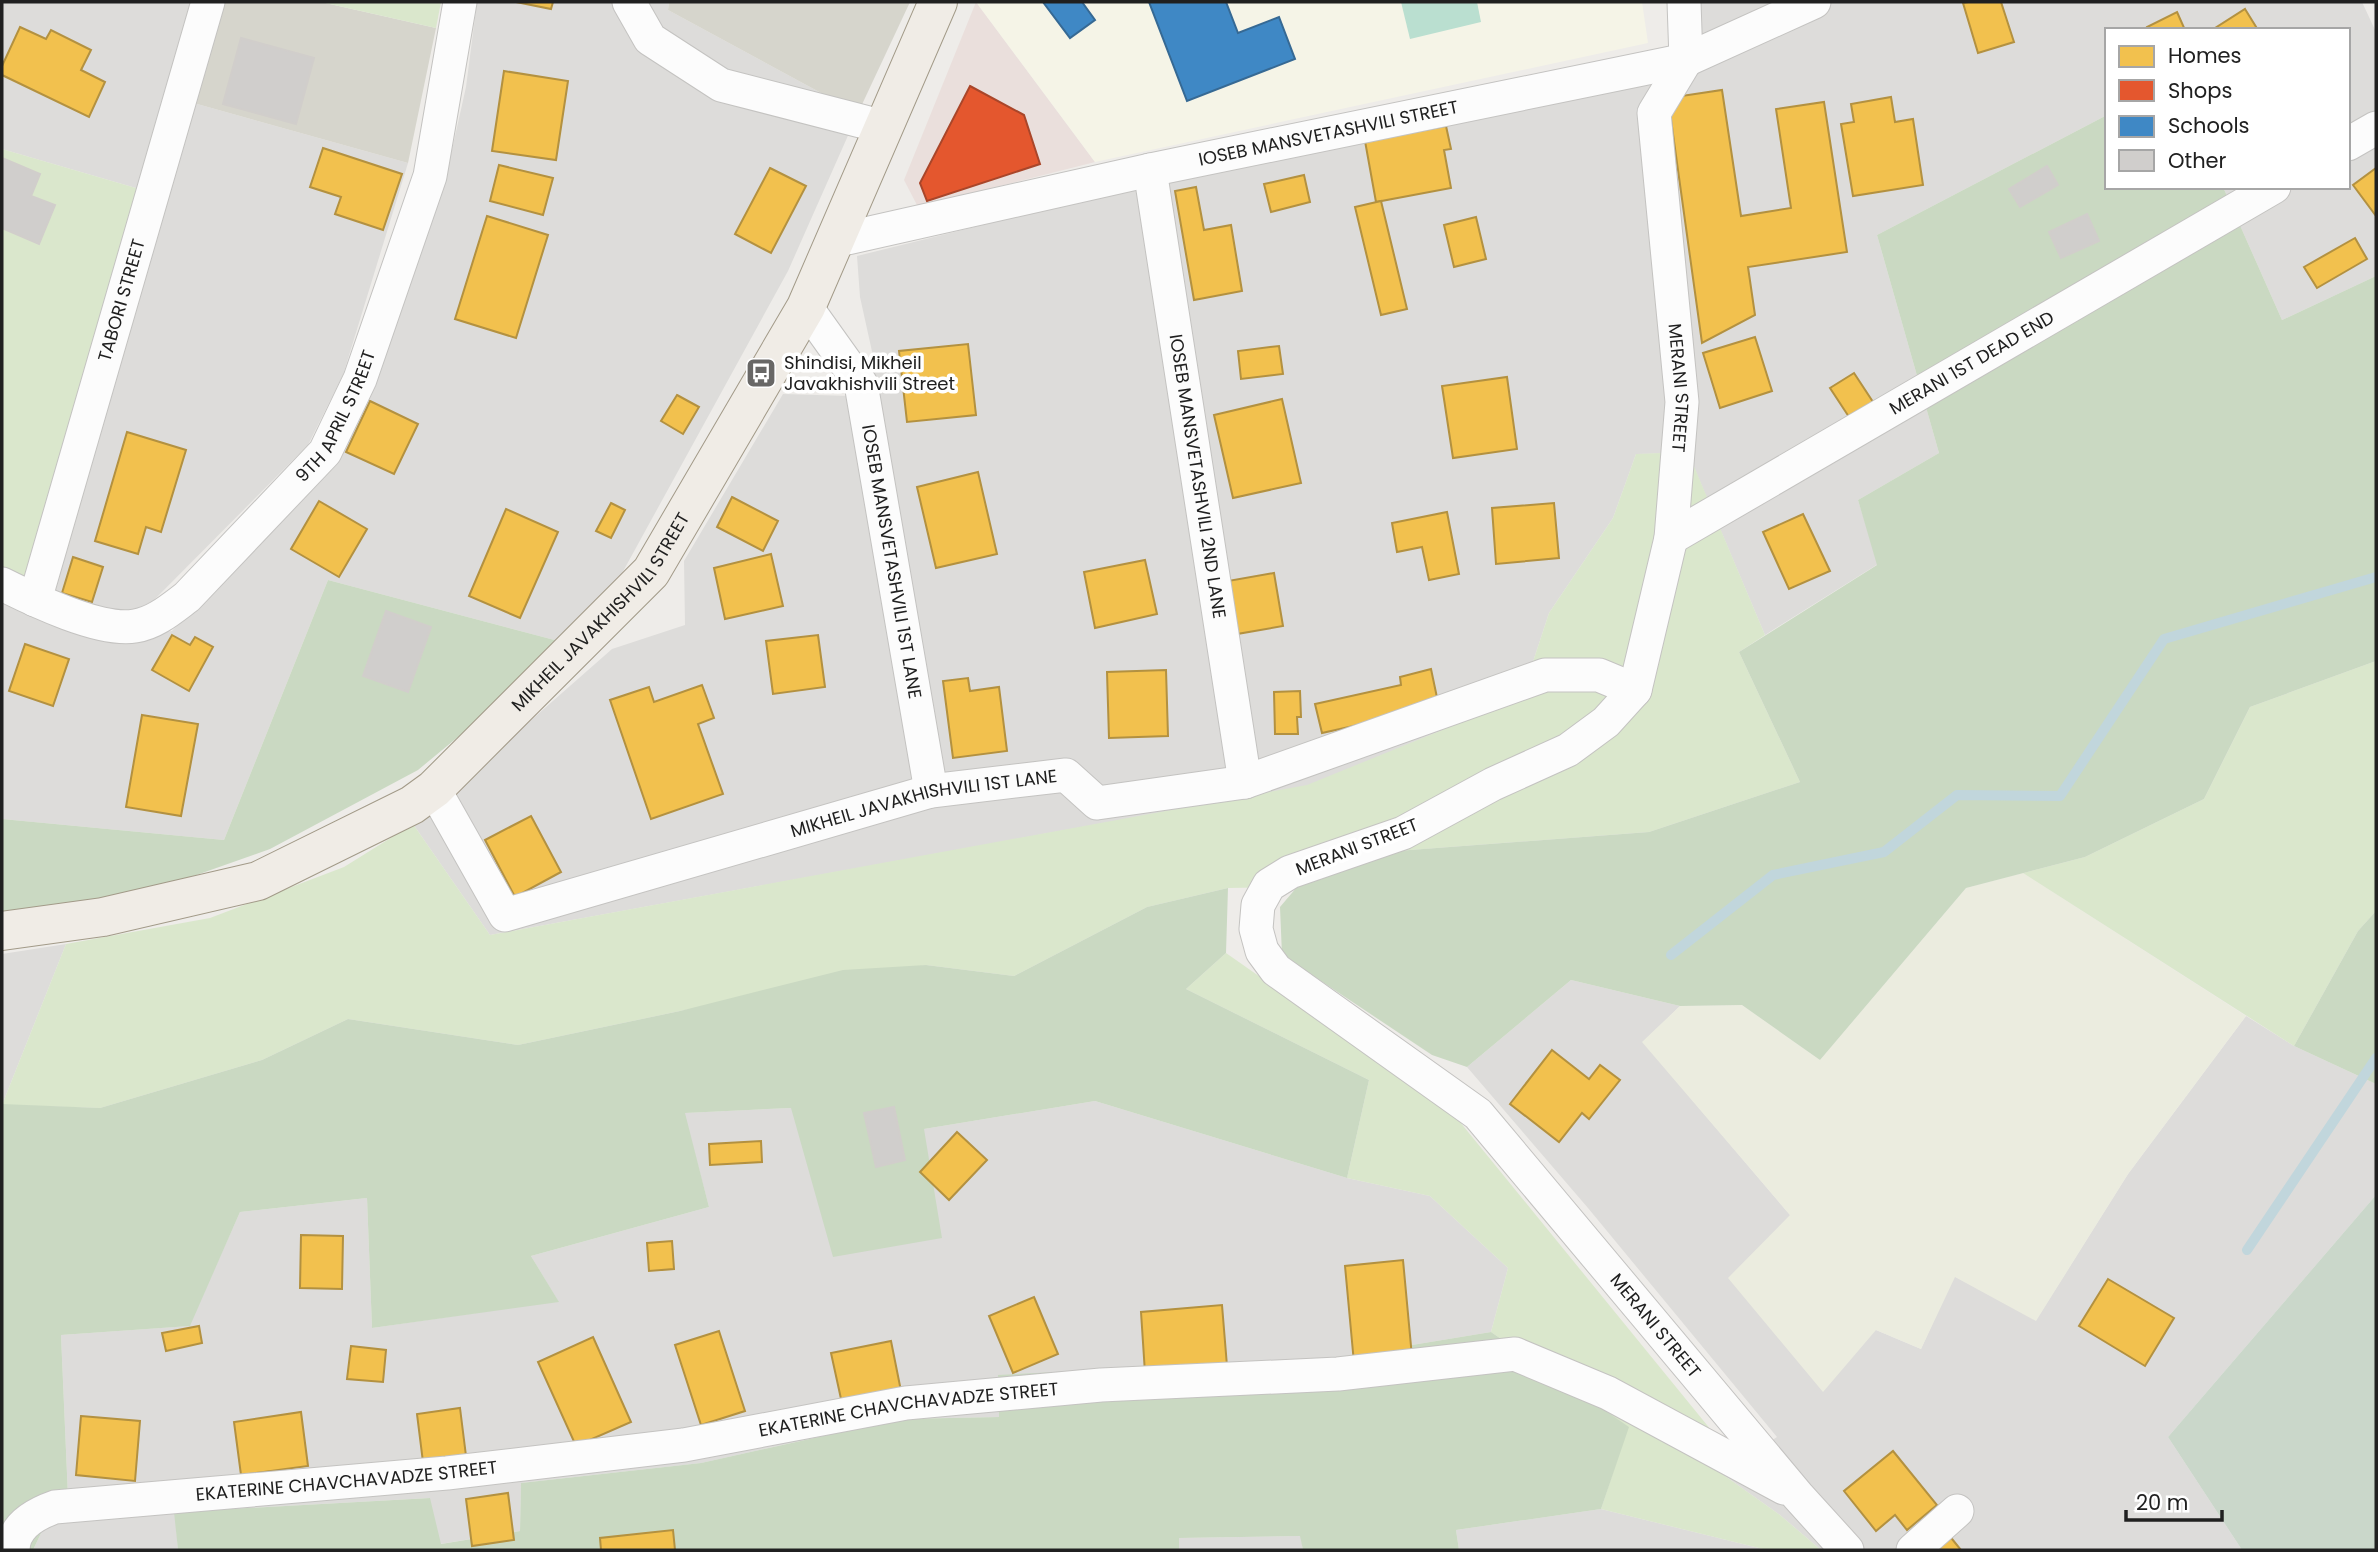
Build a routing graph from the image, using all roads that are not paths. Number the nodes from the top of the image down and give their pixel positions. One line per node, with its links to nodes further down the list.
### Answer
1 (208, 2): 17 (street, TABORI STREET)
2 (460, 2): 17 (street, 9TH APRIL STREET)
3 (629, 2): 8 (street)
4 (938, 2): 8 (main road, MIKHEIL JAVAKHISHVILI STREET)
5 (1684, 2): 7 (street)
6 (1814, 2): 7 (street, IOSEB MANSVETASHVILI STREET)
7 (1686, 60): 11 (street, IOSEB MANSVETASHVILI STREET); 15 (street, MERANI STREET)
8 (884, 127): 13 (main road, MIKHEIL JAVAKHISHVILI STREET)
9 (2376, 128): 10 (street)
10 (2350, 143)
11 (1150, 170): 13 (street, IOSEB MANSVETASHVILI STREET); 19 (street, IOSEB MANSVETASHVILI 2ND LANE)
12 (2271, 189): 15 (street, MERANI 1ST DEAD END)
13 (834, 241): 14 (main road, MIKHEIL JAVAKHISHVILI STREET)
14 (806, 307): 20 (main road, MIKHEIL JAVAKHISHVILI STREET); 21 (street, IOSEB MANSVETASHVILI 1ST LANE)
15 (1671, 538): 18 (street, MERANI STREET)
16 (2, 584): 17 (street, 9TH APRIL STREET)
17 (35, 600)
18 (1636, 690): 19 (street, MIKHEIL JAVAKHISHVILI 1ST LANE); 23 (street, MERANI STREET)
19 (1245, 782): 21 (street, MIKHEIL JAVAKHISHVILI 1ST LANE)
20 (434, 789): 21 (street, MIKHEIL JAVAKHISHVILI 1ST LANE); 22 (main road, MIKHEIL JAVAKHISHVILI STREET)
21 (931, 790)
22 (2, 931)
23 (1798, 1496): 25 (street, EKATERINE CHAVCHAVADZE STREET); 26 (street, MERANI STREET)
24 (1957, 1511): 27 (street)
25 (13, 1550)
26 (1847, 1550)
27 (1913, 1550)

